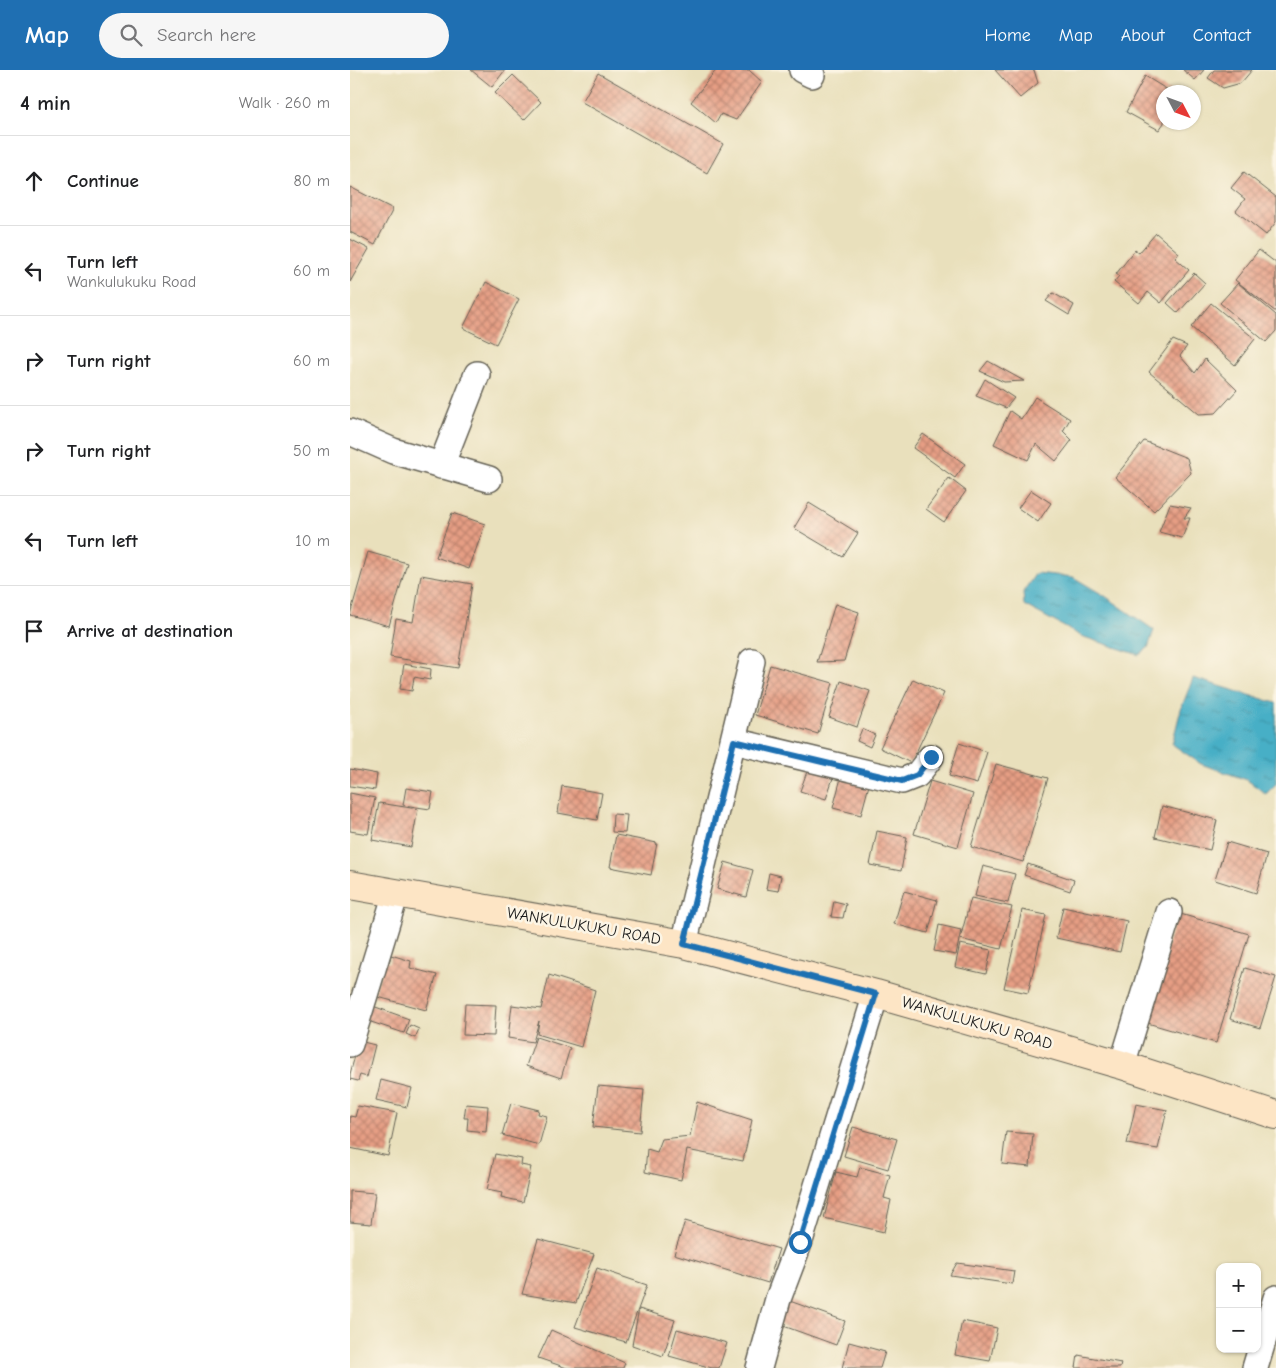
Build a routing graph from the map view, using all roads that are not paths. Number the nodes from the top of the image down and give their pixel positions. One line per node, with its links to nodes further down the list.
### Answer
1 (477, 374): 3 (street)
2 (350, 432): 3 (street)
3 (441, 466): 4 (street)
4 (489, 479)
5 (752, 661): 6 (street)
6 (734, 741): 7 (street); 11 (street)
7 (931, 757)
8 (350, 886): 9 (main road, WANKULUKUKU ROAD)
9 (396, 893): 11 (main road, WANKULUKUKU ROAD); 13 (street)
10 (1169, 912): 14 (street)
11 (684, 944): 12 (main road, WANKULUKUKU ROAD)
12 (876, 994): 14 (main road, WANKULUKUKU ROAD); 17 (street)
13 (350, 1044)
14 (1122, 1065): 15 (main road, WANKULUKUKU ROAD)
15 (1276, 1115)
16 (1276, 1298): 18 (street)
17 (759, 1368)
18 (1255, 1368)

